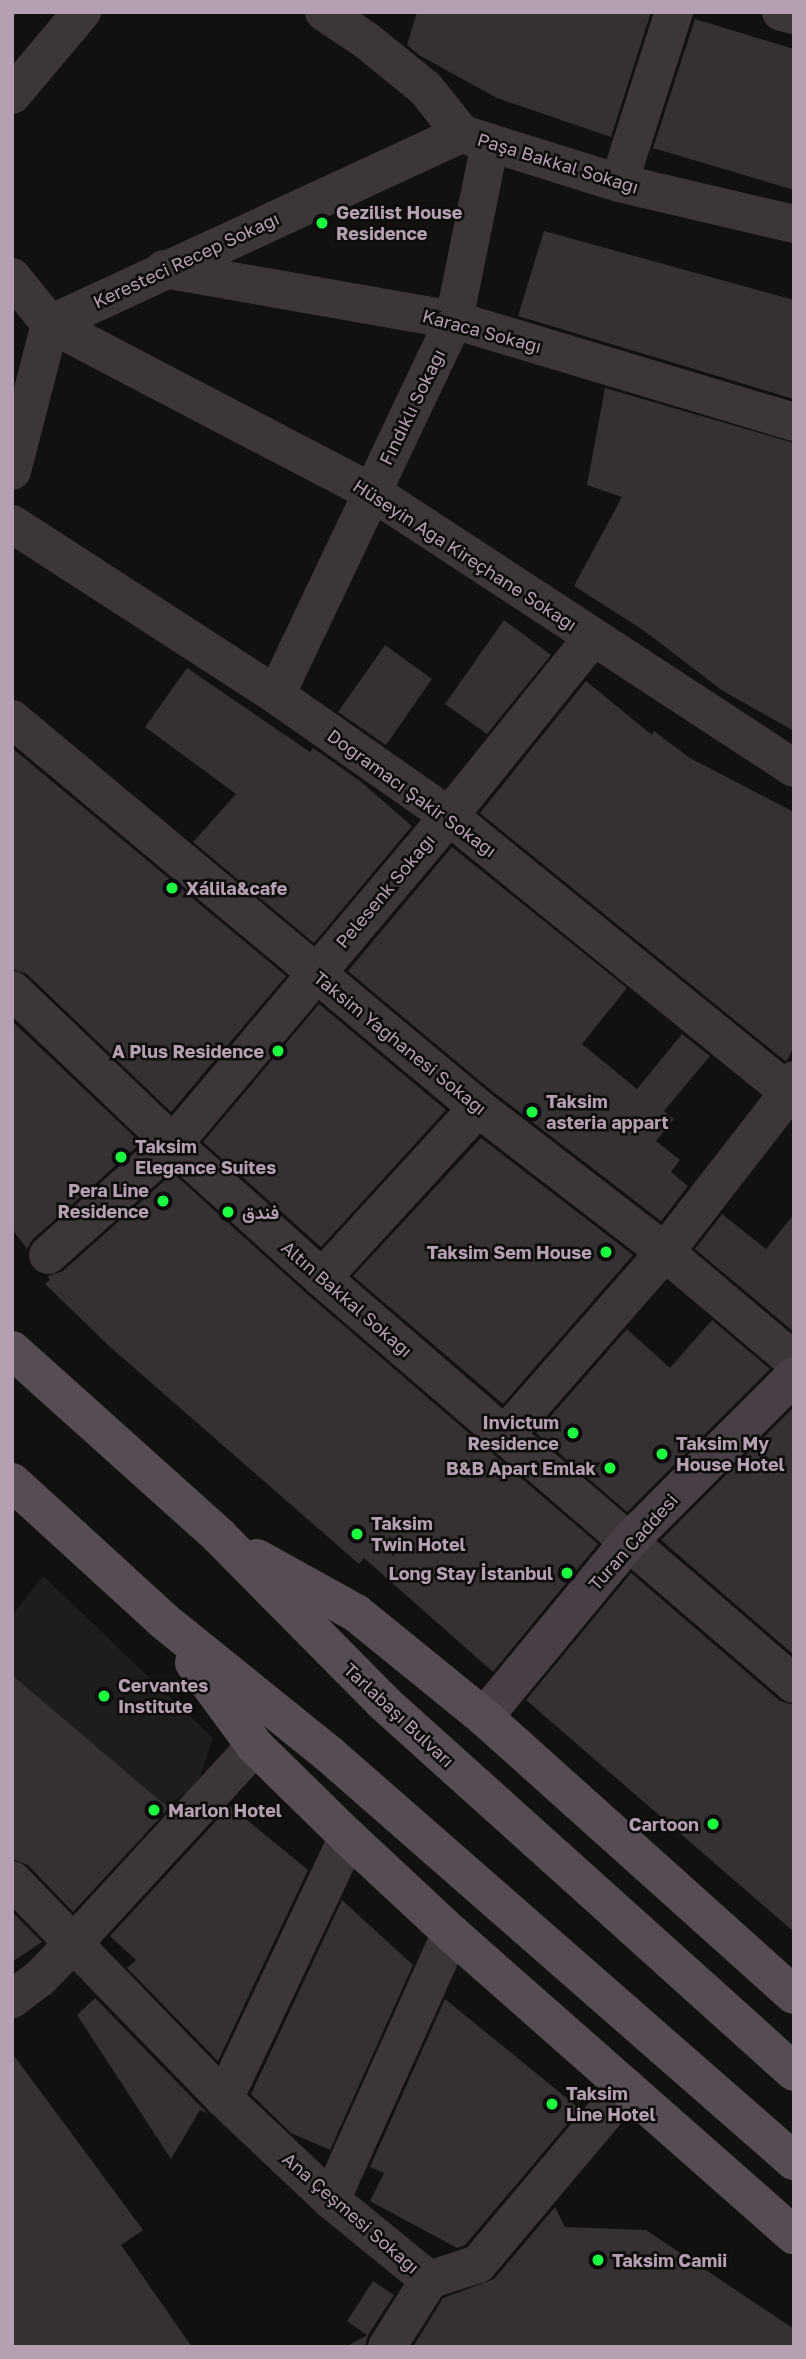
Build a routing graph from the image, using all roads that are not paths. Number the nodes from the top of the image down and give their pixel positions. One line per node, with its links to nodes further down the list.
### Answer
1 (82, 12): 7 (street)
2 (324, 12): 6 (street, Paşa Bakkal Sokağı)
3 (674, 12): 9 (street)
4 (782, 12): 5 (street)
5 (794, 15)
6 (372, 27): 8 (street, Paşa Bakkal Sokağı)
7 (12, 96)
8 (476, 138): 9 (street, Paşa Bakkal Sokağı); 11 (street, Keresteci Recep Sokağı); 13 (street, Fındıklı Sokağı)
9 (619, 183): 10 (street, Paşa Bakkal Sokağı)
10 (794, 223)
11 (164, 269): 13 (street, Karaca Sokağı); 14 (street, Keresteci Recep Sokağı)
12 (12, 277): 14 (street)
13 (454, 320): 15 (street, Karaca Sokağı); 17 (street, Fındıklı Sokağı)
14 (50, 324): 16 (street); 17 (street, Hüseyin Ağa Kireçhane Sokağı)
15 (794, 422)
16 (12, 471)
17 (372, 492): 19 (street, Hüseyin Ağa Kireçhane Sokağı); 20 (street, Fındıklı Sokağı)
18 (12, 524): 20 (street, Doğramacı Şakir Sokağı)
19 (593, 638): 22 (street, Hüseyin Ağa Kireçhane Sokağı); 23 (street, Pelesenk Sokağı)
20 (276, 695): 23 (street, Doğramacı Şakir Sokağı)
21 (12, 719): 24 (street, Taksim Yağhanesi Sokağı)
22 (794, 768)
23 (449, 816): 24 (street, Pelesenk Sokağı); 26 (street, Doğramacı Şakir Sokağı)
24 (315, 973): 27 (street, Taksim Yağhanesi Sokağı); 28 (street, Pelesenk Sokağı)
25 (12, 990): 28 (street, Altın Bakkal Sokağı)
26 (791, 1086): 29 (street)
27 (478, 1108): 29 (street, Taksim Yağhanesi Sokağı); 31 (street)
28 (173, 1144): 30 (street, Pelesenk Sokağı); 31 (street, Altın Bakkal Sokağı)
29 (665, 1252): 33 (street, Taksim Yağhanesi Sokağı); 35 (street)
30 (48, 1255)
31 (322, 1278): 35 (street, Altın Bakkal Sokağı)
32 (12, 1350): 37 (main road, Tarlabaşı Bulvarı)
33 (794, 1361)
34 (794, 1376): 38 (street, Turan Caddesi)
35 (504, 1436): 38 (street, Altın Bakkal Sokağı)
36 (12, 1482): 39 (main road)
37 (219, 1536): 41 (main road); 49 (main road, Tarlabaşı Bulvarı)
38 (630, 1540): 40 (street, Altın Bakkal Sokağı); 41 (street, Turan Caddesi)
39 (164, 1621): 42 (main road); 52 (main road)
40 (794, 1684)
41 (484, 1717): 47 (main road)
42 (255, 1746): 43 (main road); 46 (street)
43 (348, 1837): 45 (main road); 51 (street)
44 (12, 1880): 46 (street, Ana Çeşmesi Sokağı)
45 (451, 1933): 50 (main road); 53 (street)
46 (73, 1944): 48 (street); 51 (street, Ana Çeşmesi Sokağı)
47 (794, 1995)
48 (12, 1999)
49 (794, 2071)
50 (627, 2087): 54 (main road); 55 (street, Ana Çeşmesi Sokağı)
51 (224, 2099): 53 (street, Ana Çeşmesi Sokağı)
52 (794, 2161)
53 (331, 2200): 55 (street, Ana Çeşmesi Sokağı)
54 (794, 2235)
55 (429, 2280): 56 (street)
56 (387, 2347)

